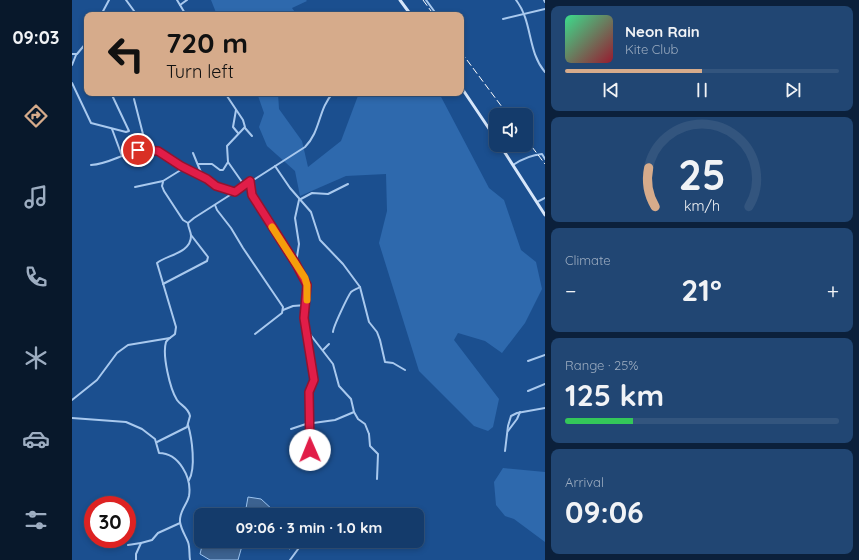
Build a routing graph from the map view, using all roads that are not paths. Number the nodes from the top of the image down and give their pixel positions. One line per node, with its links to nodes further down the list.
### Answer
1 (109, 0): 10 (street)
2 (126, 0): 11 (street)
3 (177, 0): 8 (street)
4 (187, 0): 8 (street)
5 (400, 0): 13 (main road)
6 (426, 0): 14 (street)
7 (516, 0): 15 (street)
8 (180, 5): 12 (street)
9 (545, 10): 15 (street)
10 (103, 12)
11 (135, 12)
12 (184, 12)
13 (409, 12)
14 (435, 12)
15 (525, 14): 16 (street); 21 (street)
16 (502, 19)
17 (84, 46): 19 (street)
18 (72, 54): 19 (street)
19 (76, 55): 20 (street)
20 (72, 64)
21 (545, 72)
22 (72, 83): 30 (street)
23 (464, 91): 31 (main road)
24 (112, 96): 30 (street)
25 (227, 96): 28 (street)
26 (330, 96): 44 (street)
27 (134, 99): 34 (street)
28 (236, 109): 29 (street); 32 (street)
29 (244, 127): 32 (street); 33 (street)
30 (112, 129): 38 (street)
31 (489, 129)
32 (238, 133): 40 (street)
33 (252, 136)
34 (152, 150): 38 (street); 45 (street)
35 (505, 152): 43 (main road)
36 (193, 153): 41 (street)
37 (544, 153): 39 (street); 43 (street)
38 (122, 156): 42 (street)
39 (545, 158)
40 (228, 162): 41 (street); 49 (street)
41 (198, 164): 46 (street)
42 (91, 165)
43 (513, 165): 55 (main road)
44 (275, 166): 48 (street); 54 (street)
45 (184, 168): 46 (street); 47 (street)
46 (202, 176): 52 (street)
47 (164, 181): 51 (street); 58 (street)
48 (250, 181): 52 (street); 60 (street)
49 (242, 182)
50 (348, 184): 54 (street)
51 (135, 187)
52 (235, 192): 56 (street)
53 (545, 198): 55 (street)
54 (300, 200): 60 (street); 62 (street)
55 (537, 202): 57 (main road)
56 (215, 205): 58 (street); 64 (street)
57 (545, 215)
58 (188, 223): 59 (street)
59 (191, 235): 61 (street); 61 (street)
60 (295, 260): 63 (street)
61 (163, 284): 68 (street)
62 (360, 287): 66 (street); 73 (street)
63 (306, 305): 64 (street); 65 (street)
64 (284, 310): 67 (street)
65 (306, 329): 70 (street); 81 (street)
66 (333, 332)
67 (255, 334)
68 (170, 338): 76 (street); 82 (street)
69 (328, 344): 70 (street)
70 (323, 350): 78 (street)
71 (545, 355): 72 (street)
72 (528, 361)
73 (405, 370)
74 (545, 384): 75 (street)
75 (528, 391)
76 (72, 400)
77 (545, 408): 79 (street)
78 (354, 412): 81 (street); 88 (street)
79 (520, 412): 84 (street); 84 (street)
80 (72, 418): 85 (street)
81 (309, 424): 83 (street); 87 (street)
82 (188, 426): 85 (street); 89 (street)
83 (291, 429)
84 (508, 432): 86 (street)
85 (157, 442): 89 (street)
86 (505, 451)
87 (311, 466)
88 (377, 479)
89 (189, 480): 90 (street)
90 (180, 523): 91 (street); 95 (street)
91 (141, 543): 92 (street); 94 (street)
92 (136, 544)
93 (299, 548): 96 (street)
94 (136, 560)
95 (190, 560)
96 (290, 560)

